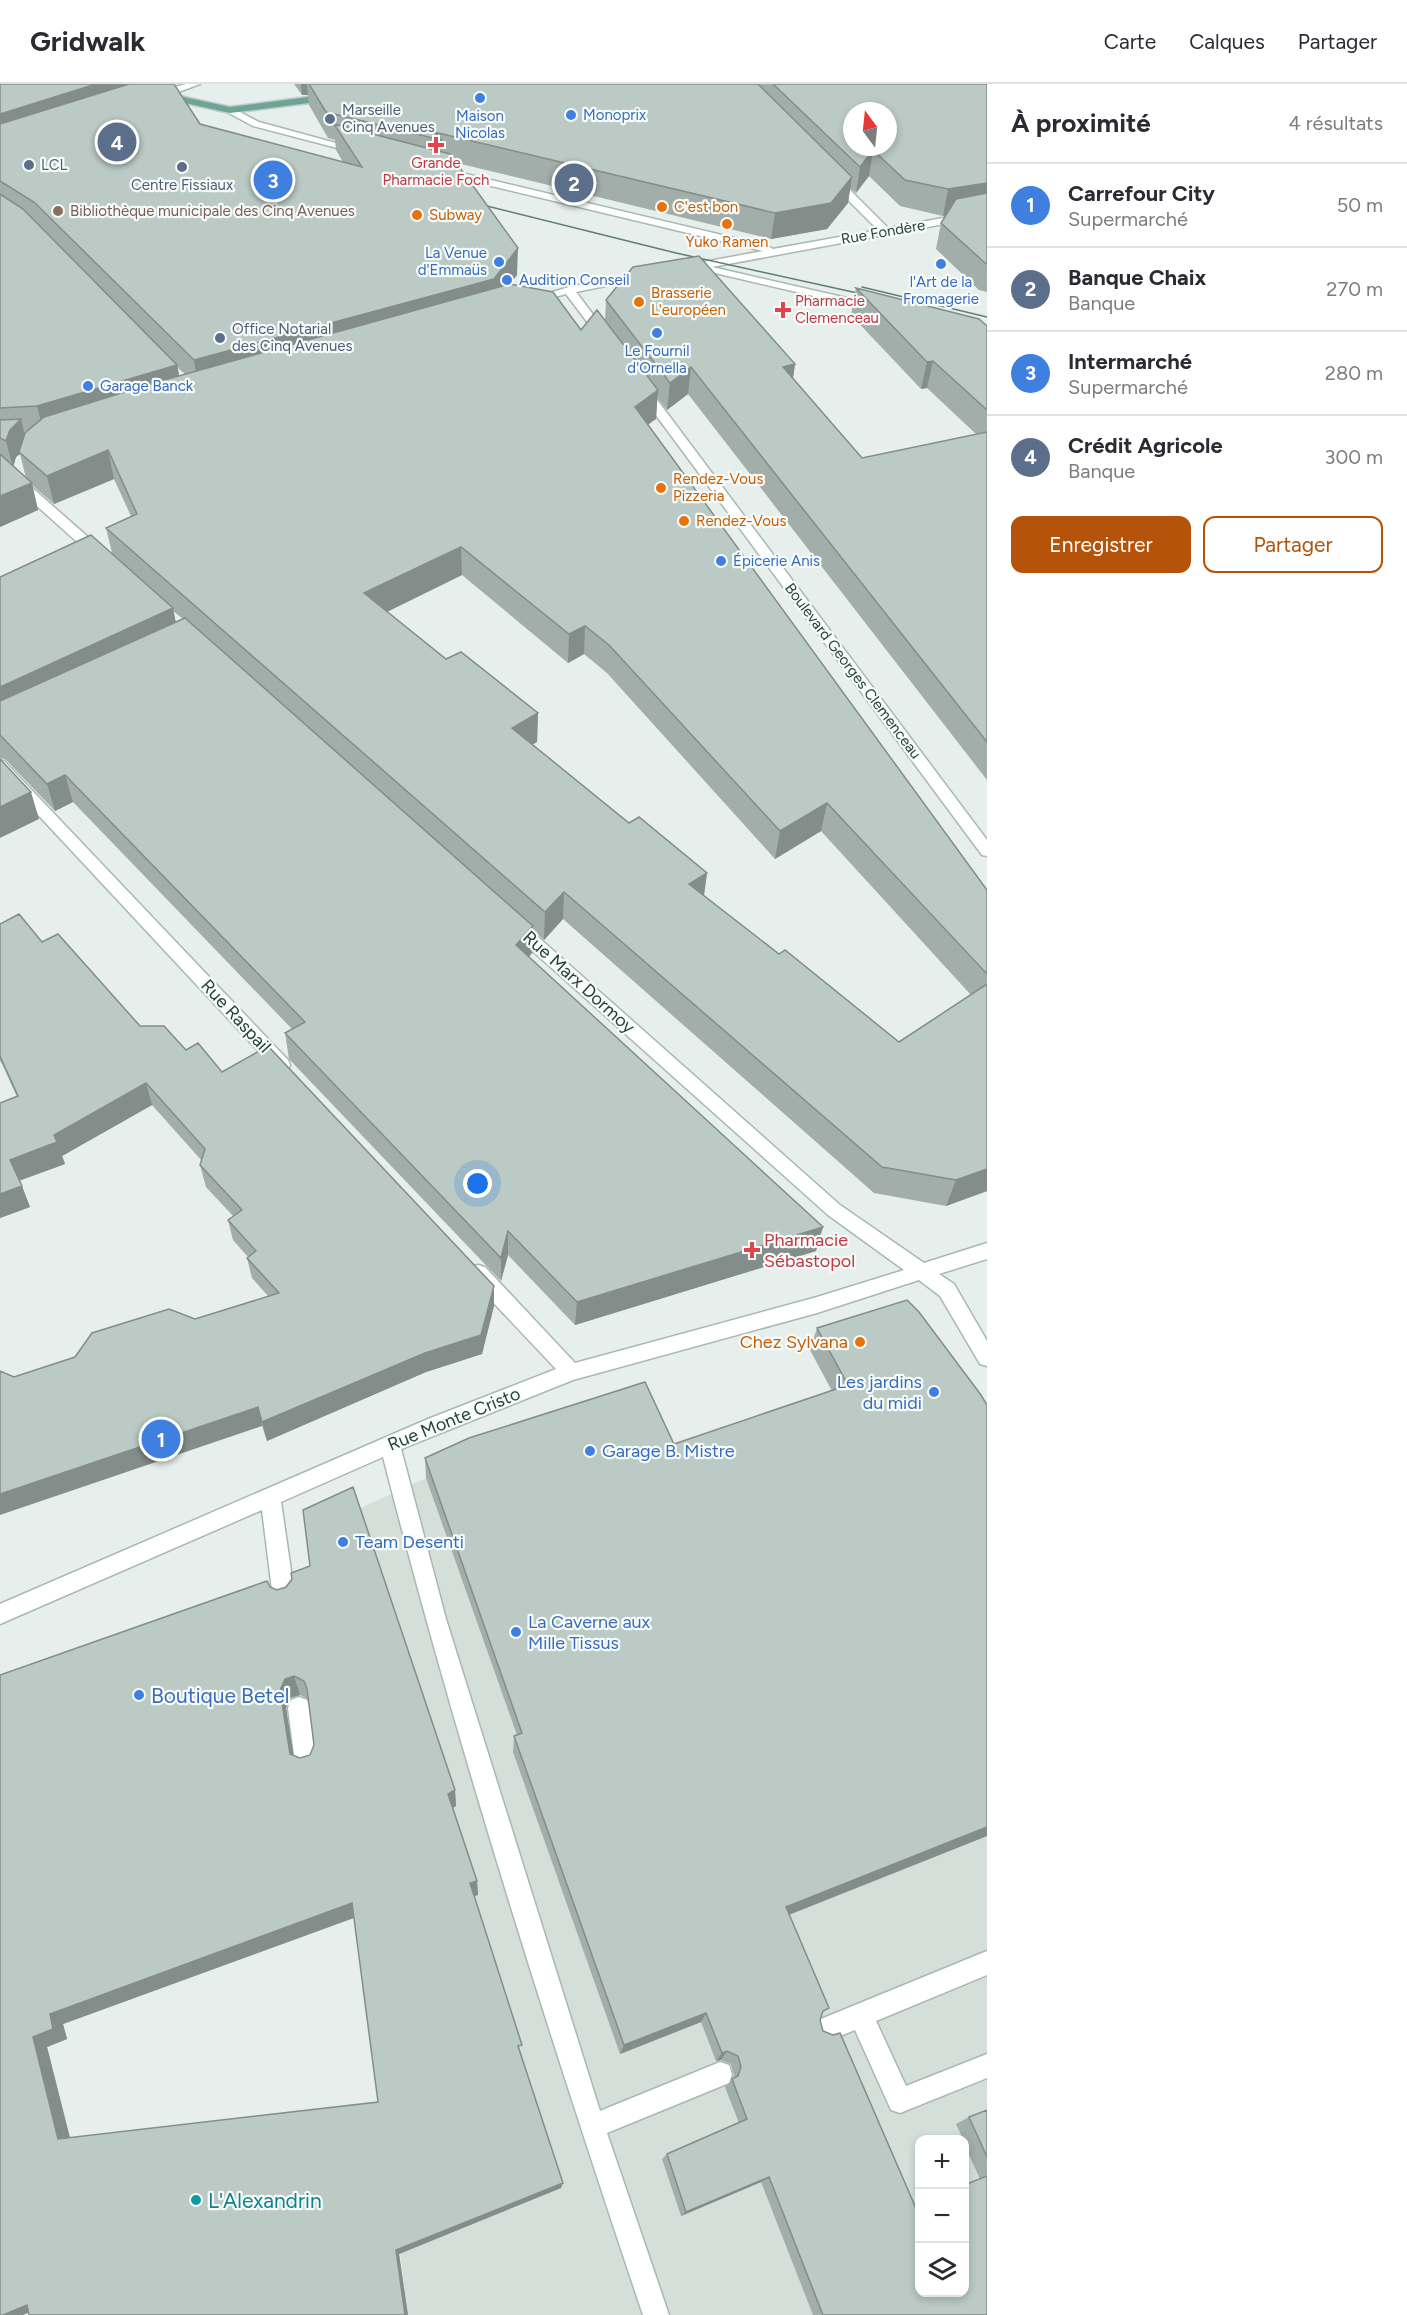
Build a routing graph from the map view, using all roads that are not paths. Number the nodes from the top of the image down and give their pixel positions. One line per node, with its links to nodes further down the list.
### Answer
1 (195, 84): 2 (street)
2 (162, 95): 4 (main road); 5 (main road)
3 (338, 96): 5 (main road)
4 (140, 97)
5 (230, 111): 6 (street)
6 (377, 155)
7 (435, 170): 11 (street)
8 (826, 172): 10 (street)
9 (987, 213): 10 (street, Rue Fondère)
10 (885, 231): 11 (street, Rue Fondère)
11 (779, 251): 12 (street, Rue Fondère)
12 (696, 266): 13 (street, Rue Fondère); 15 (street)
13 (569, 290): 14 (street, Rue Fondère); 16 (street)
14 (514, 305)
15 (894, 312)
16 (612, 348)
17 (633, 377): 21 (street, Boulevard Georges Clemenceau)
18 (0, 466): 19 (street)
19 (114, 567)
20 (0, 765): 23 (street, Rue Raspail)
21 (987, 851)
22 (506, 917): 26 (street, Rue Marx Dormoy)
23 (293, 1077)
24 (987, 1251): 26 (street, Rue Monte Cristo)
25 (464, 1259): 28 (street)
26 (924, 1272): 27 (street, Rue Marx Dormoy); 28 (street, Rue Monte Cristo)
27 (987, 1358)
28 (571, 1372): 29 (street, Rue Monte Cristo)
29 (390, 1445): 30 (street, Rue Monte Cristo); 40 (street)
30 (270, 1497): 31 (street); 32 (street, Rue Monte Cristo)
31 (284, 1598)
32 (0, 1614)
33 (299, 1708): 34 (street)
34 (306, 1762)
35 (987, 1963): 36 (street)
36 (860, 2014): 37 (street); 38 (street)
37 (825, 2031)
38 (987, 2066)
39 (720, 2074): 40 (street)
40 (593, 2126): 41 (street)
41 (656, 2315)

